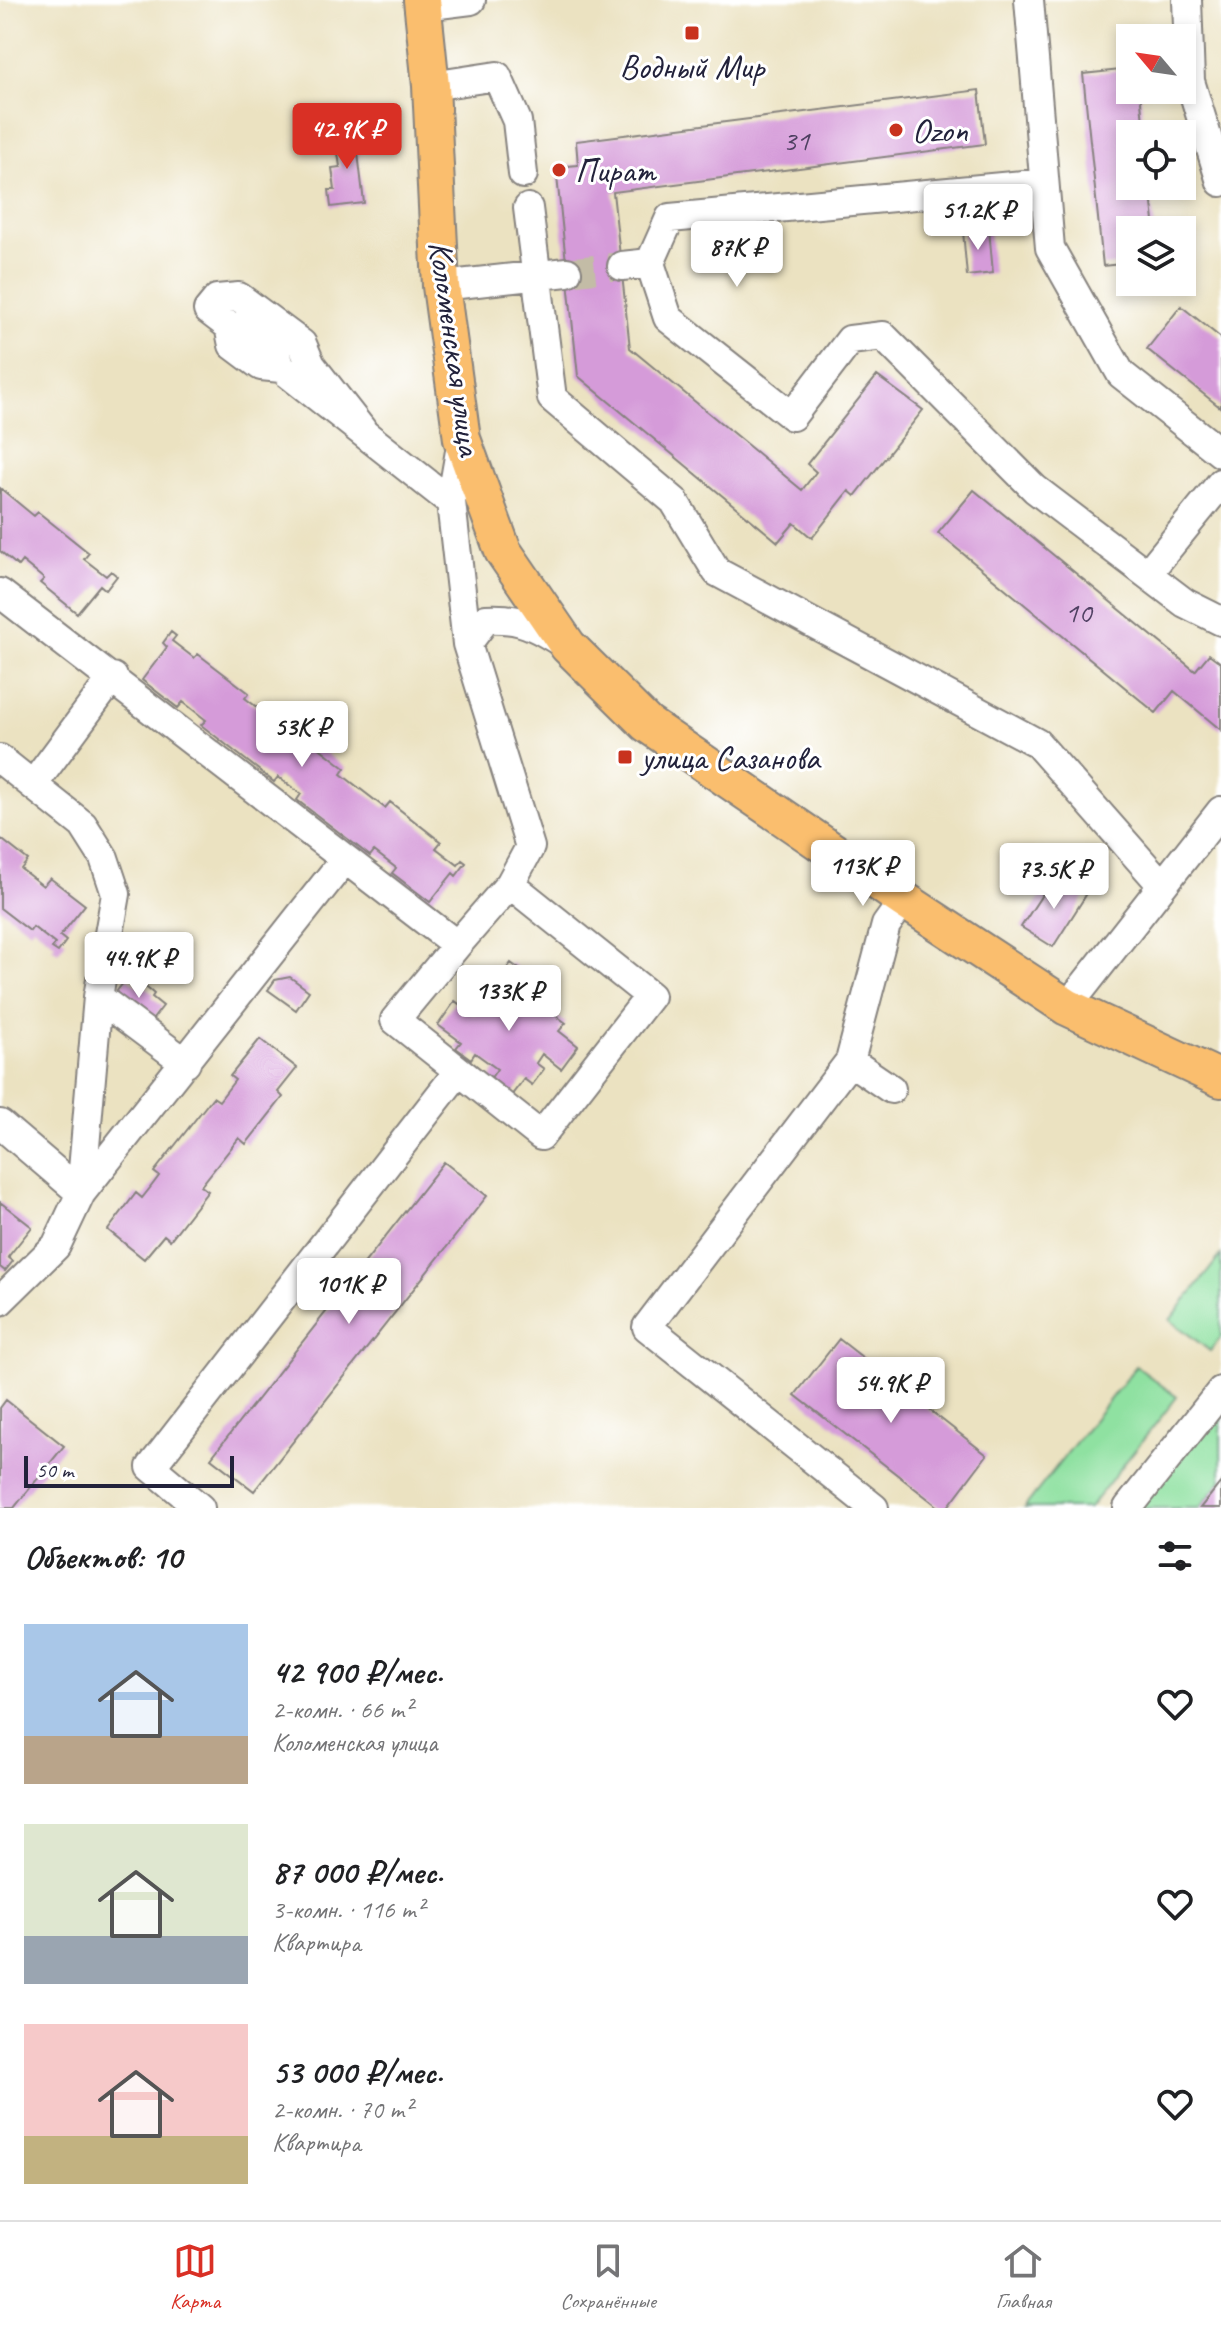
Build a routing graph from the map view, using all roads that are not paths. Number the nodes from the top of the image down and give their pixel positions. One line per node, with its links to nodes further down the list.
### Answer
1 (471, 0): 4 (street)
2 (1029, 0): 8 (street)
3 (1187, 0): 7 (street)
4 (423, 3): 5 (main road, Коломенская улица)
5 (431, 86): 6 (street); 14 (main road, Коломенская улица)
6 (523, 174)
7 (1221, 182)
8 (1044, 183): 10 (street); 17 (street)
9 (528, 208): 13 (street)
10 (650, 263): 11 (street); 20 (street)
11 (622, 266)
12 (567, 272): 13 (street)
13 (536, 275): 14 (street); 31 (street)
14 (441, 286): 16 (main road, Коломенская улица)
15 (362, 430): 15 (street); 19 (street)
16 (462, 439): 19 (street); 24 (main road, Коломенская улица)
17 (1221, 453)
18 (1221, 483): 20 (street)
19 (451, 502): 23 (street)
20 (1147, 574): 22 (street)
21 (0, 593): 25 (street)
22 (1221, 621)
23 (467, 644): 24 (street); 30 (street)
24 (568, 646): 32 (main road, Коломенская улица)
25 (113, 677): 27 (street); 29 (street)
26 (0, 759): 27 (street)
27 (33, 785): 34 (street)
28 (1218, 820): 31 (street)
29 (345, 859): 33 (street); 37 (street)
30 (510, 884): 33 (street); 38 (street)
31 (1162, 885): 35 (street)
32 (904, 900): 35 (main road, Коломенская улица); 36 (street)
33 (457, 945): 38 (street)
34 (98, 997): 37 (street); 42 (street)
35 (1067, 1007): 39 (main road, Коломенская улица)
36 (850, 1061): 40 (street); 46 (street)
37 (186, 1063): 42 (street)
38 (458, 1072): 45 (street)
39 (1221, 1079)
40 (891, 1089)
41 (0, 1124): 42 (street)
42 (81, 1193): 43 (street)
43 (0, 1301)
44 (1221, 1391): 47 (street)
45 (200, 1508)
46 (874, 1508)
47 (1128, 1508)

